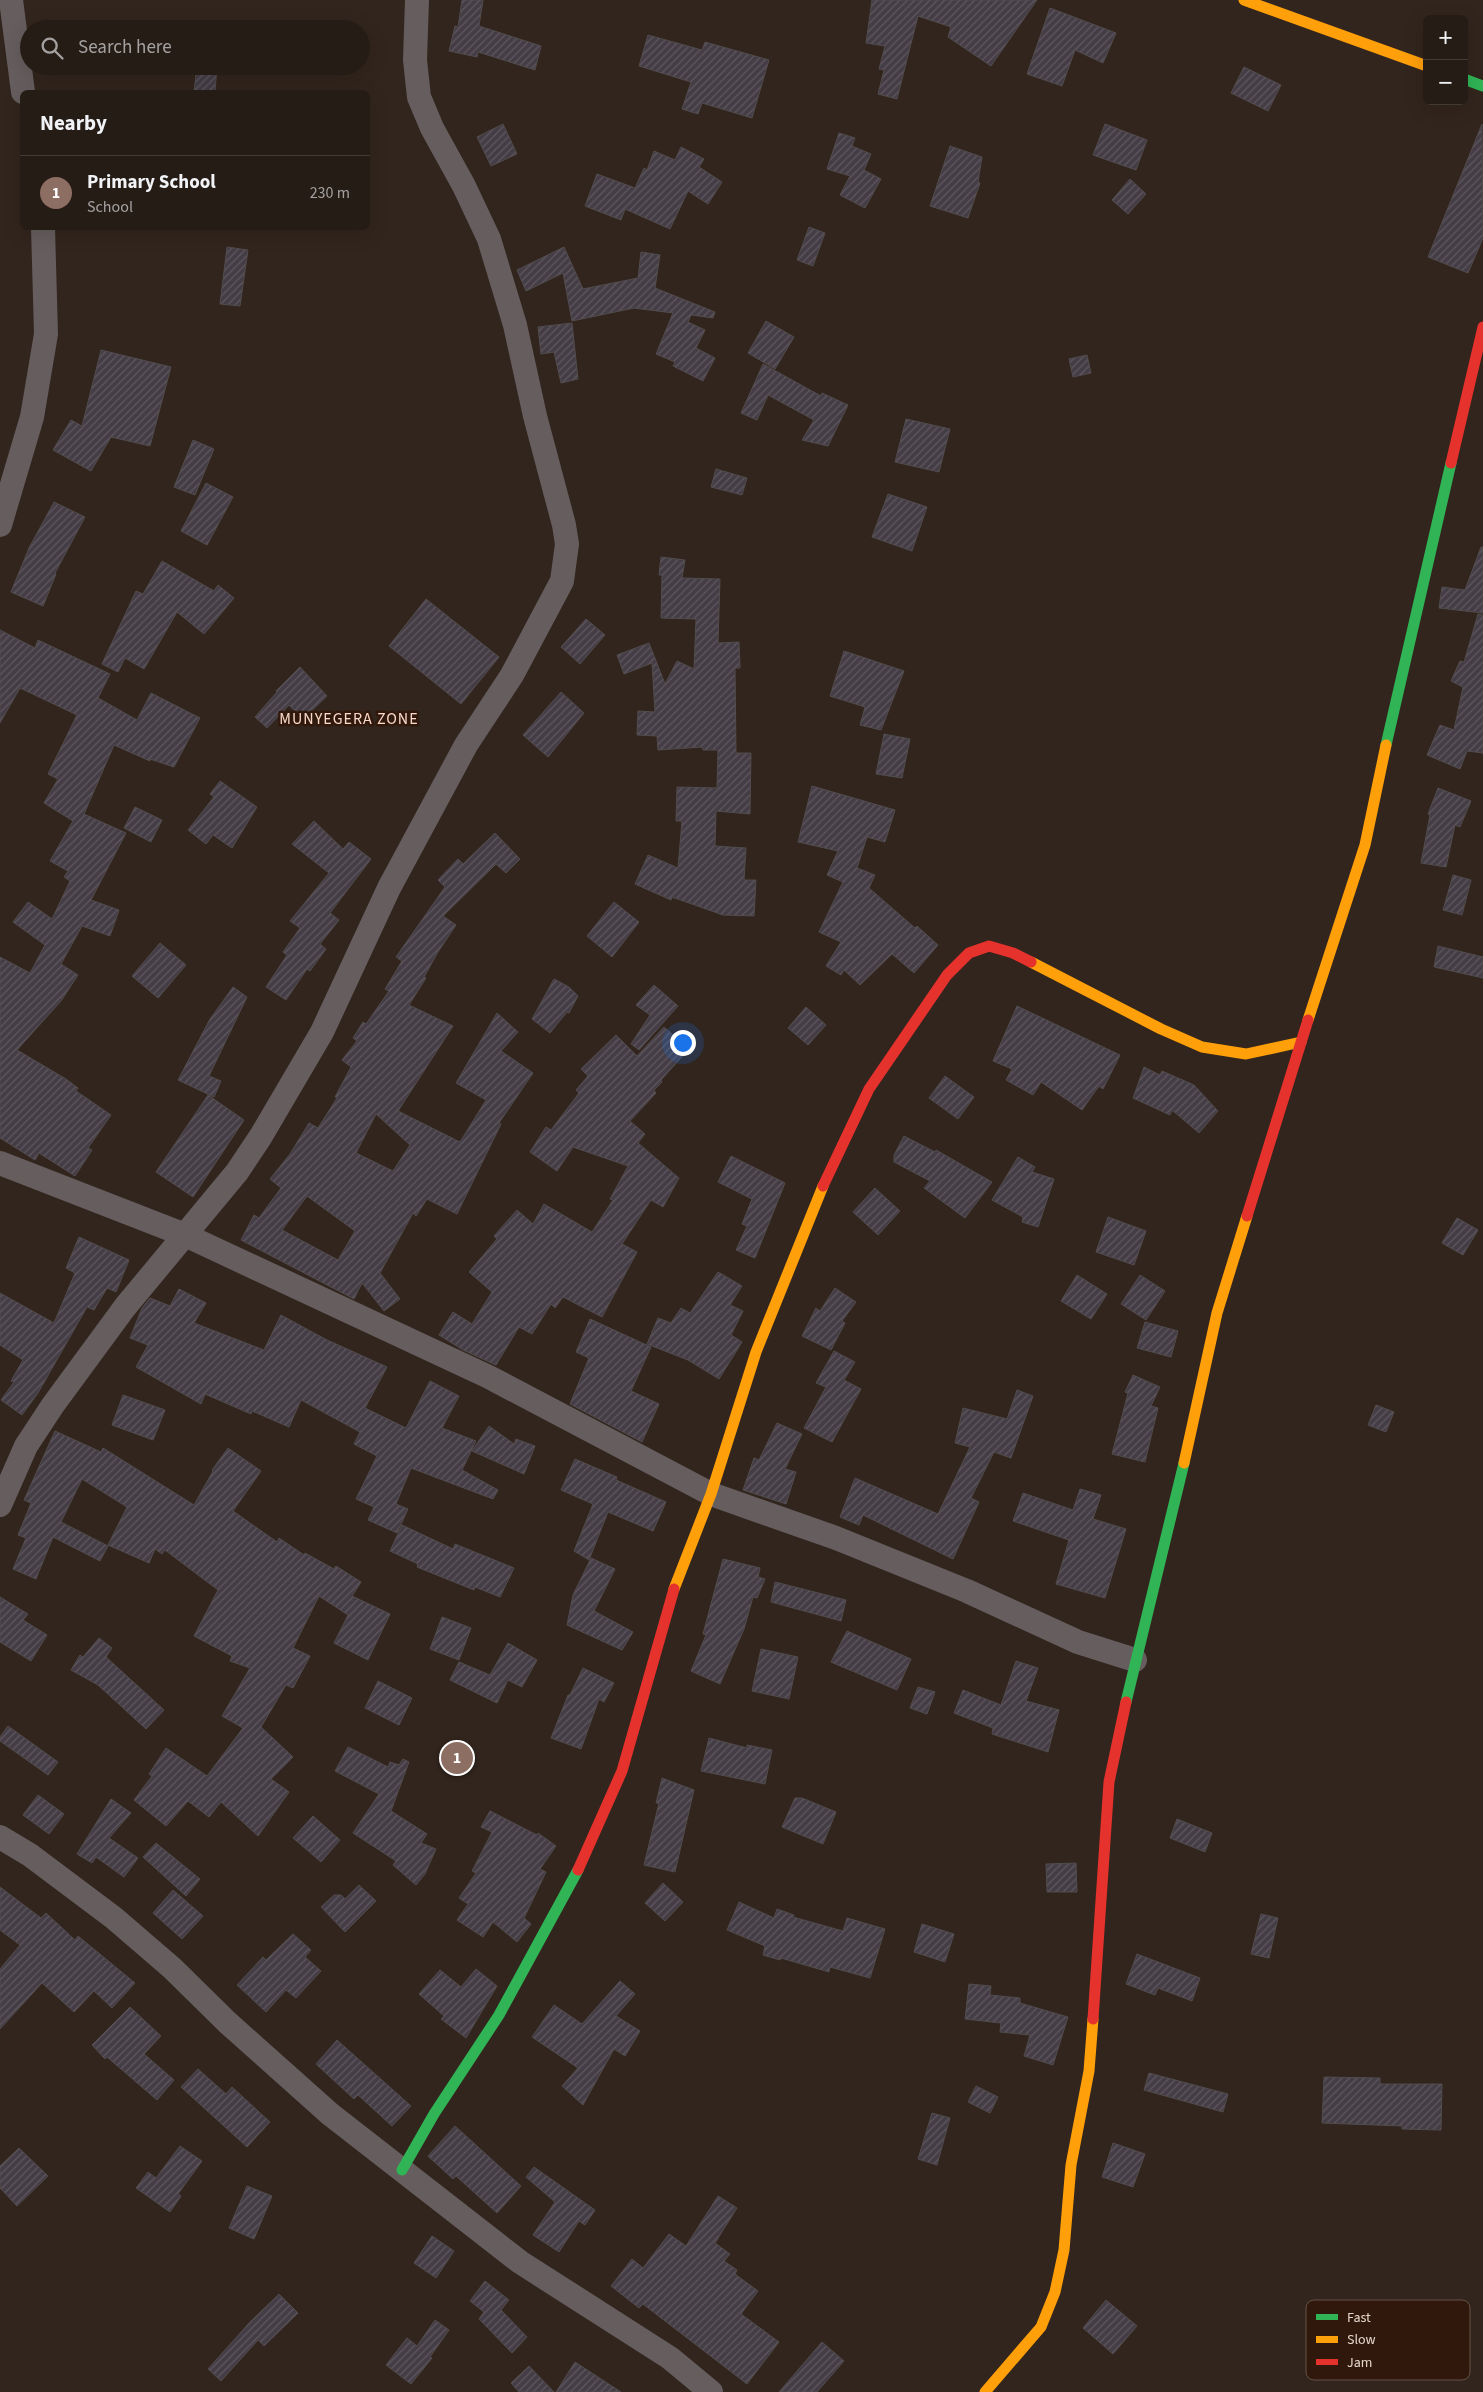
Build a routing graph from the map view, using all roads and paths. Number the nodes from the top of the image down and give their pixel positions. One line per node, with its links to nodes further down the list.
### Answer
1 (11, 0): 5 (street)
2 (417, 0): 15 (street)
3 (1244, 0): 4 (street)
4 (1423, 65)
5 (20, 69)
6 (21, 75): 9 (street)
7 (1468, 80): 8 (street)
8 (1483, 86)
9 (23, 90)
10 (43, 230): 12 (street)
11 (1483, 327): 13 (street)
12 (0, 525)
13 (1300, 1042): 16 (street); 18 (street)
14 (0, 1163): 15 (street)
15 (185, 1235): 16 (street); 17 (street)
16 (711, 1494): 18 (street); 20 (street)
17 (0, 1506)
18 (1135, 1660): 22 (street)
19 (0, 1837): 20 (street)
20 (402, 2170): 21 (street)
21 (711, 2392)
22 (985, 2392)

